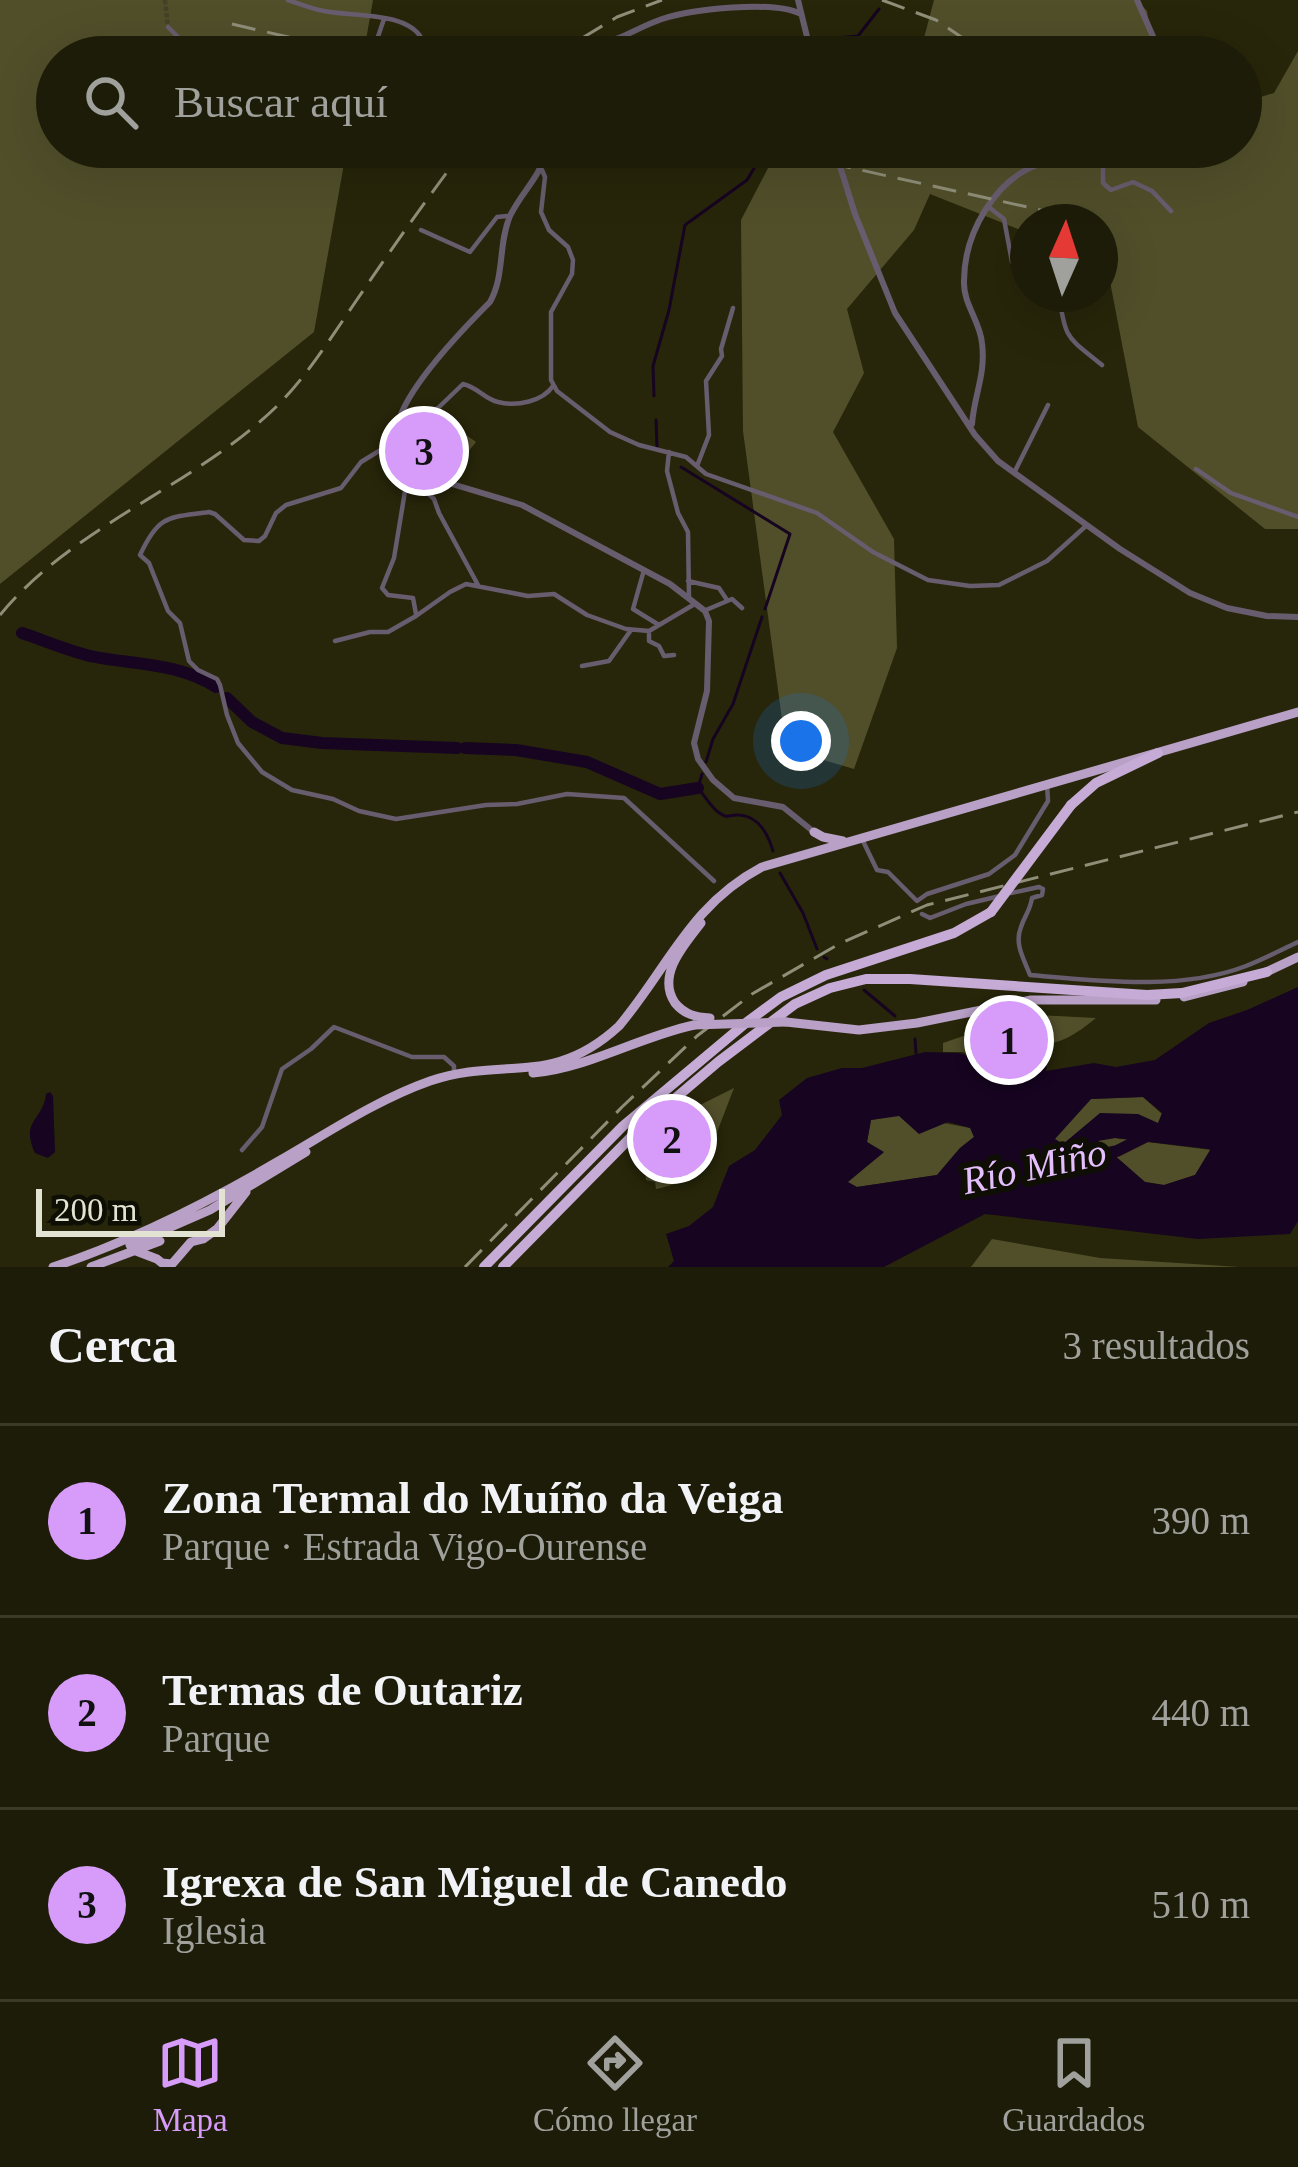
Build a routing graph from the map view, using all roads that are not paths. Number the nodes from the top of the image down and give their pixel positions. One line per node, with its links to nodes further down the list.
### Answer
1 (288, 0): 5 (street)
2 (798, 0): 4 (street)
3 (1137, 0): 12 (street)
4 (801, 14): 10 (street); 11 (street)
5 (384, 19): 8 (street); 9 (street)
6 (168, 27): 7 (street)
7 (177, 36)
8 (378, 36)
9 (420, 36)
10 (618, 36)
11 (807, 36)
12 (1153, 36)
13 (841, 168): 28 (street)
14 (1032, 168): 17 (street)
15 (1105, 168): 18 (street)
16 (542, 170): 19 (street); 25 (street)
17 (988, 206): 21 (street); 28 (street)
18 (1171, 211)
19 (511, 215): 20 (street); 27 (street)
20 (421, 230)
21 (1010, 251)
22 (733, 308): 31 (street)
23 (1062, 312): 24 (street)
24 (1102, 365)
25 (554, 385): 27 (street); 30 (street)
26 (1048, 405): 34 (street)
27 (398, 427): 29 (street)
28 (972, 428): 34 (street)
29 (397, 440): 32 (street); 60 (street)
30 (669, 452): 31 (street); 39 (street)
31 (697, 466): 37 (street)
32 (409, 467): 35 (street); 45 (street)
33 (1196, 469): 36 (street)
34 (1014, 473): 37 (street)
35 (420, 476): 38 (street); 40 (street)
36 (1298, 517)
37 (1087, 525): 46 (street)
38 (644, 570): 41 (street); 47 (street)
39 (688, 581): 41 (street); 42 (street)
40 (478, 585): 45 (street); 48 (street)
41 (693, 600): 44 (street); 47 (street)
42 (727, 600): 43 (street); 44 (street)
43 (742, 608)
44 (705, 611): 56 (street)
45 (416, 616): 50 (street)
46 (1298, 617)
47 (659, 625): 49 (street)
48 (631, 629): 49 (street); 52 (street)
49 (649, 632): 51 (street)
50 (335, 641)
51 (674, 655)
52 (582, 666)
53 (1298, 712): 54 (highway)
54 (1158, 752): 55 (highway); 77 (highway, bridge)
55 (1048, 784): 57 (highway); 57 (street)
56 (814, 832): 58 (highway); 59 (highway)
57 (862, 838): 58 (highway)
58 (846, 842): 59 (highway)
59 (815, 850): 61 (highway)
60 (714, 881)
61 (711, 902): 66 (highway, bridge); 67 (highway)
62 (922, 914): 63 (street)
63 (1298, 942)
64 (1298, 957): 65 (highway)
65 (1267, 972): 66 (highway); 78 (highway)
66 (786, 1022): 69 (highway, bridge)
67 (454, 1074): 68 (street); 69 (highway)
68 (242, 1150)
69 (248, 1184): 70 (highway); 71 (highway); 74 (highway)
70 (182, 1223): 71 (highway); 75 (highway)
71 (171, 1243): 72 (highway); 73 (highway); 73 (highway)
72 (136, 1251): 73 (highway); 76 (highway)
73 (157, 1258)
74 (53, 1267)
75 (70, 1267)
76 (91, 1267)
77 (484, 1267)
78 (503, 1267)

